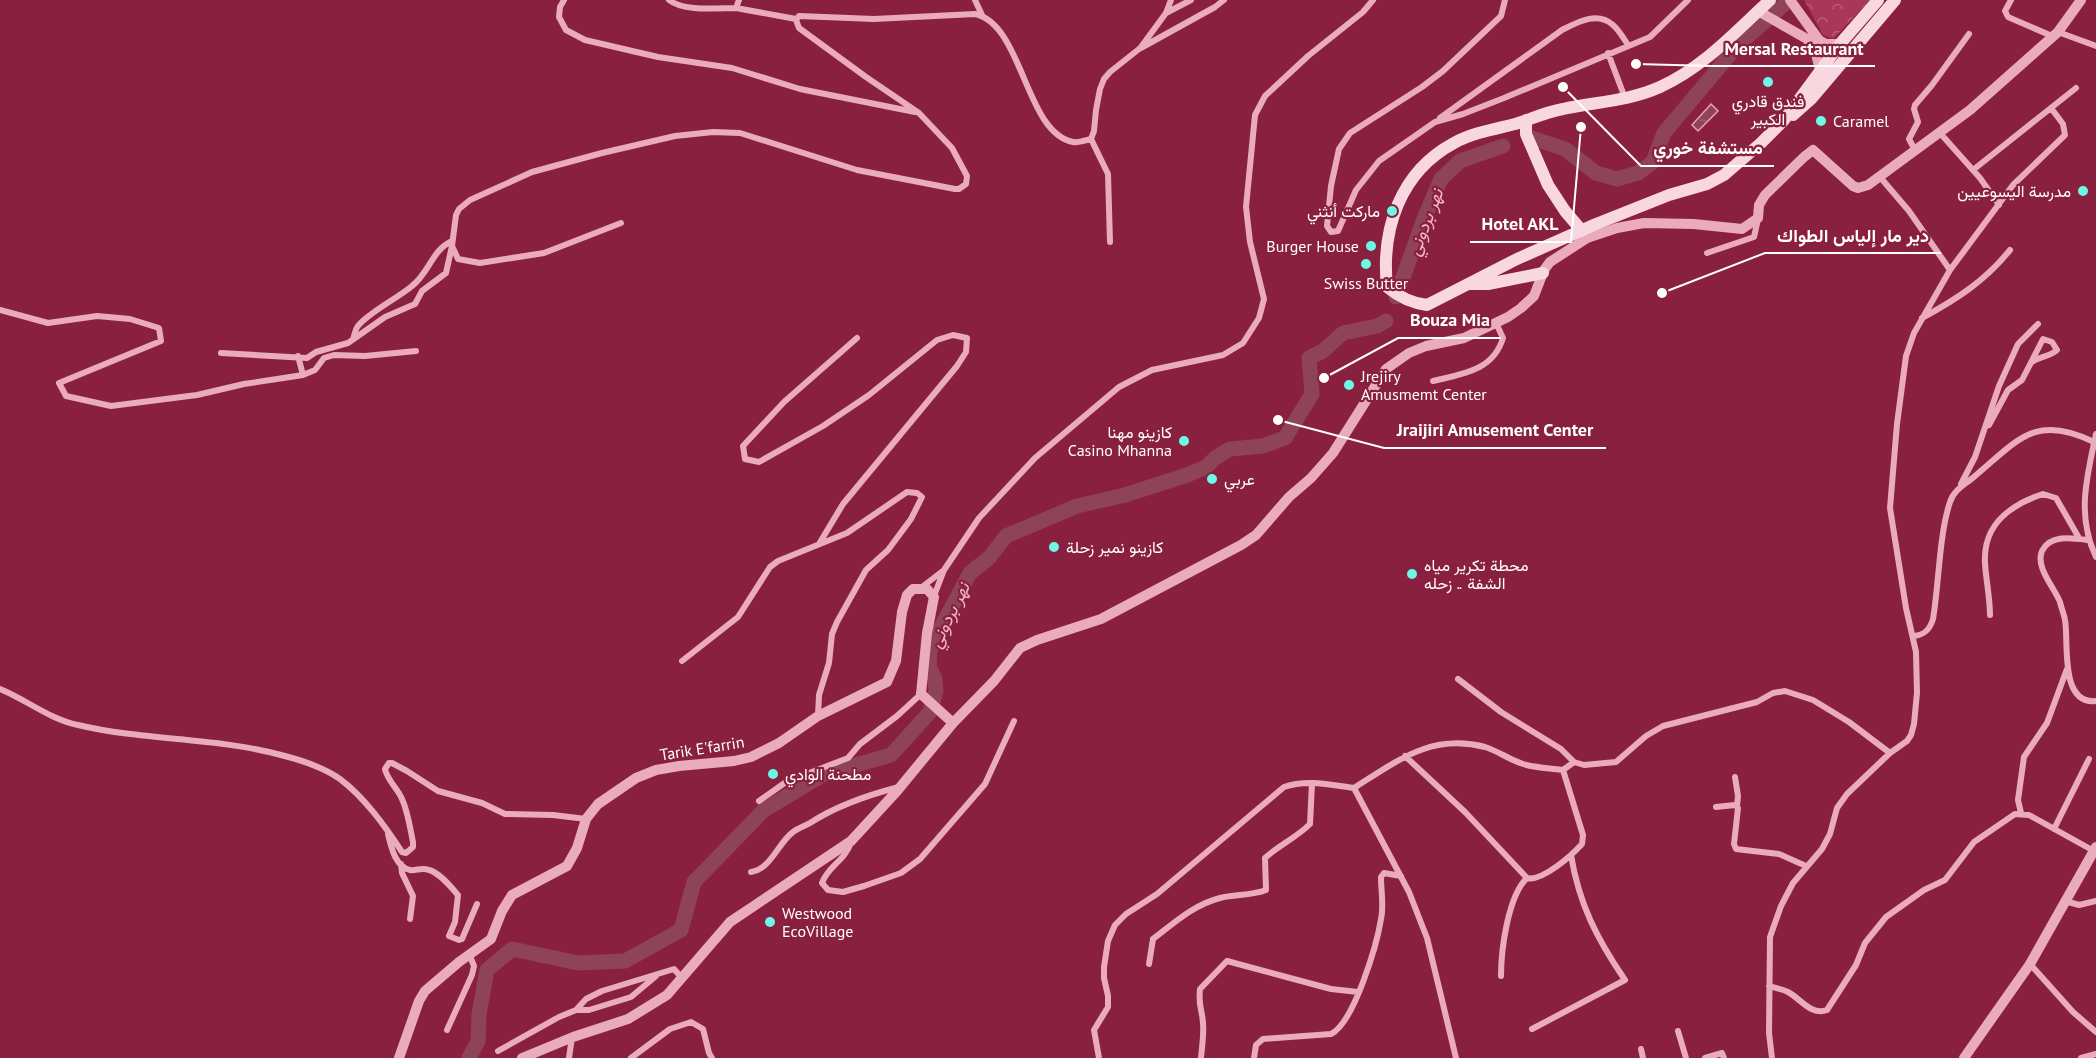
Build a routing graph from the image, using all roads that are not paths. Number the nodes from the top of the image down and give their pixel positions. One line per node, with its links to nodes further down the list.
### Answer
1 (564, 0): 35 (street)
2 (669, 0): 17 (street)
3 (739, 0): 17 (street)
4 (975, 0): 21 (street)
5 (1171, 0): 18 (street)
6 (1191, 0): 18 (street)
7 (1224, 0): 29 (street)
8 (1373, 0): 75 (street)
9 (1505, 0): 38 (street)
10 (1688, 0): 27 (street)
11 (1770, 0): 19 (main road)
12 (1790, 0): 20 (street)
13 (1878, 0): 26 (main road)
14 (1895, 0): 37 (main road)
15 (2011, 0): 25 (street)
16 (2081, 0): 25 (street)
17 (736, 8): 22 (street)
18 (1166, 13): 29 (street)
19 (1762, 13): 23 (street); 33 (main road)
20 (1799, 13): 23 (street); 26 (street)
21 (982, 15): 22 (street); 40 (street)
22 (796, 19): 35 (street)
23 (1787, 29): 31 (street)
24 (1969, 34): 41 (street)
25 (2055, 34): 28 (street); 39 (street)
26 (1840, 44): 31 (main road)
27 (1628, 45): 30 (street); 38 (street)
28 (2096, 46)
29 (1139, 50): 40 (street)
30 (1608, 53): 33 (street); 38 (street)
31 (1820, 70): 37 (main road)
32 (2076, 88): 34 (street)
33 (1625, 99): 36 (main road)
34 (2051, 108): 42 (street); 44 (street)
35 (919, 113): 49 (street)
36 (1526, 120): 47 (main road); 54 (main road)
37 (1784, 120): 47 (main road)
38 (1435, 122)
39 (1940, 133): 41 (street); 42 (street)
40 (1091, 139): 48 (street)
41 (1915, 150): 43 (street)
42 (1972, 170): 44 (street)
43 (1880, 177): 45 (street); 52 (street)
44 (1999, 205): 52 (street)
45 (1758, 218): 47 (street); 51 (street)
46 (621, 223): 49 (street)
47 (1584, 234): 53 (street); 54 (main road)
48 (1110, 242)
49 (452, 243): 60 (street); 60 (street)
50 (2010, 250): 56 (street)
51 (1707, 253)
52 (1950, 270): 56 (street)
53 (1543, 273): 54 (main road); 57 (street)
54 (1464, 285)
55 (0, 310): 65 (street)
56 (1922, 318): 79 (street)
57 (1496, 323): 66 (street); 88 (street)
58 (2038, 324): 67 (street)
59 (857, 338): 73 (street)
60 (353, 339): 63 (street)
61 (416, 351): 65 (street)
62 (221, 353): 63 (street)
63 (298, 356): 65 (street)
64 (2032, 362): 67 (street)
65 (303, 375)
66 (1433, 381)
67 (1985, 431): 70 (street)
68 (2096, 434): 69 (street)
69 (2094, 442): 70 (street); 72 (street)
70 (1959, 488): 79 (street)
71 (2079, 538): 72 (street); 78 (street); 81 (street)
72 (2088, 540): 74 (street)
73 (819, 544): 80 (street); 86 (street)
74 (2096, 557)
75 (944, 570): 76 (street); 77 (street)
76 (921, 588): 77 (street); 86 (street, Tarik E'farrin)
77 (934, 597): 84 (street)
78 (1990, 615)
79 (1914, 636): 89 (street)
80 (681, 662)
81 (2068, 666): 85 (street); 101 (street)
82 (1458, 679): 92 (street)
83 (0, 688): 103 (street)
84 (925, 698): 88 (street); 98 (street)
85 (2096, 700)
86 (818, 716): 102 (street, Tarik E'farrin)
87 (1014, 721): 105 (street)
88 (953, 723): 96 (street)
89 (1890, 753): 92 (street); 109 (street)
90 (1405, 756): 93 (street); 97 (street); 112 (street)
91 (2090, 759): 104 (street)
92 (1574, 762): 93 (street)
93 (1563, 770): 107 (street)
94 (1736, 777): 99 (street)
95 (1312, 783): 97 (street); 118 (street); 139 (street)
96 (900, 787): 105 (street); 110 (street)
97 (1354, 788): 111 (street)
98 (759, 801)
99 (1737, 806): 100 (street); 109 (street)
100 (1716, 807)
101 (2021, 813): 104 (street); 123 (street)
102 (586, 819): 103 (street); 117 (street, Tarik E'farrin)
103 (386, 829): 108 (street)
104 (2054, 829): 106 (street)
105 (851, 841): 122 (street)
106 (2095, 849): 113 (street)
107 (1571, 855): 112 (street); 126 (street)
108 (400, 864): 115 (street); 116 (street)
109 (1806, 866): 123 (street)
110 (751, 872)
111 (1401, 876): 124 (street); 142 (street)
112 (1527, 878): 121 (street)
113 (2065, 901): 114 (street); 119 (street)
114 (2096, 901)
115 (477, 904)
116 (410, 919)
117 (469, 954): 127 (street); 134 (street, Tarik E'farrin)
118 (1149, 964)
119 (2030, 964): 129 (street); 148 (street)
120 (657, 975): 122 (street); 125 (street); 125 (street)
121 (1501, 976)
122 (681, 977): 130 (street)
123 (1769, 986): 147 (street)
124 (1358, 992): 140 (street); 141 (street)
125 (576, 1010): 132 (street)
126 (1532, 1029)
127 (447, 1030)
128 (1678, 1031): 144 (street)
129 (2096, 1032)
130 (573, 1037): 135 (street); 136 (street)
131 (1641, 1049): 143 (street)
132 (498, 1050)
133 (2096, 1054): 149 (street)
134 (399, 1058)
135 (522, 1058)
136 (568, 1058)
137 (631, 1058): 138 (street)
138 (712, 1058)
139 (1099, 1058)
140 (1201, 1058)
141 (1254, 1058)
142 (1456, 1058)
143 (1643, 1058)
144 (1686, 1058)
145 (1705, 1058): 146 (street)
146 (1724, 1058)
147 (1773, 1058)
148 (1964, 1058)
149 (2081, 1058)

